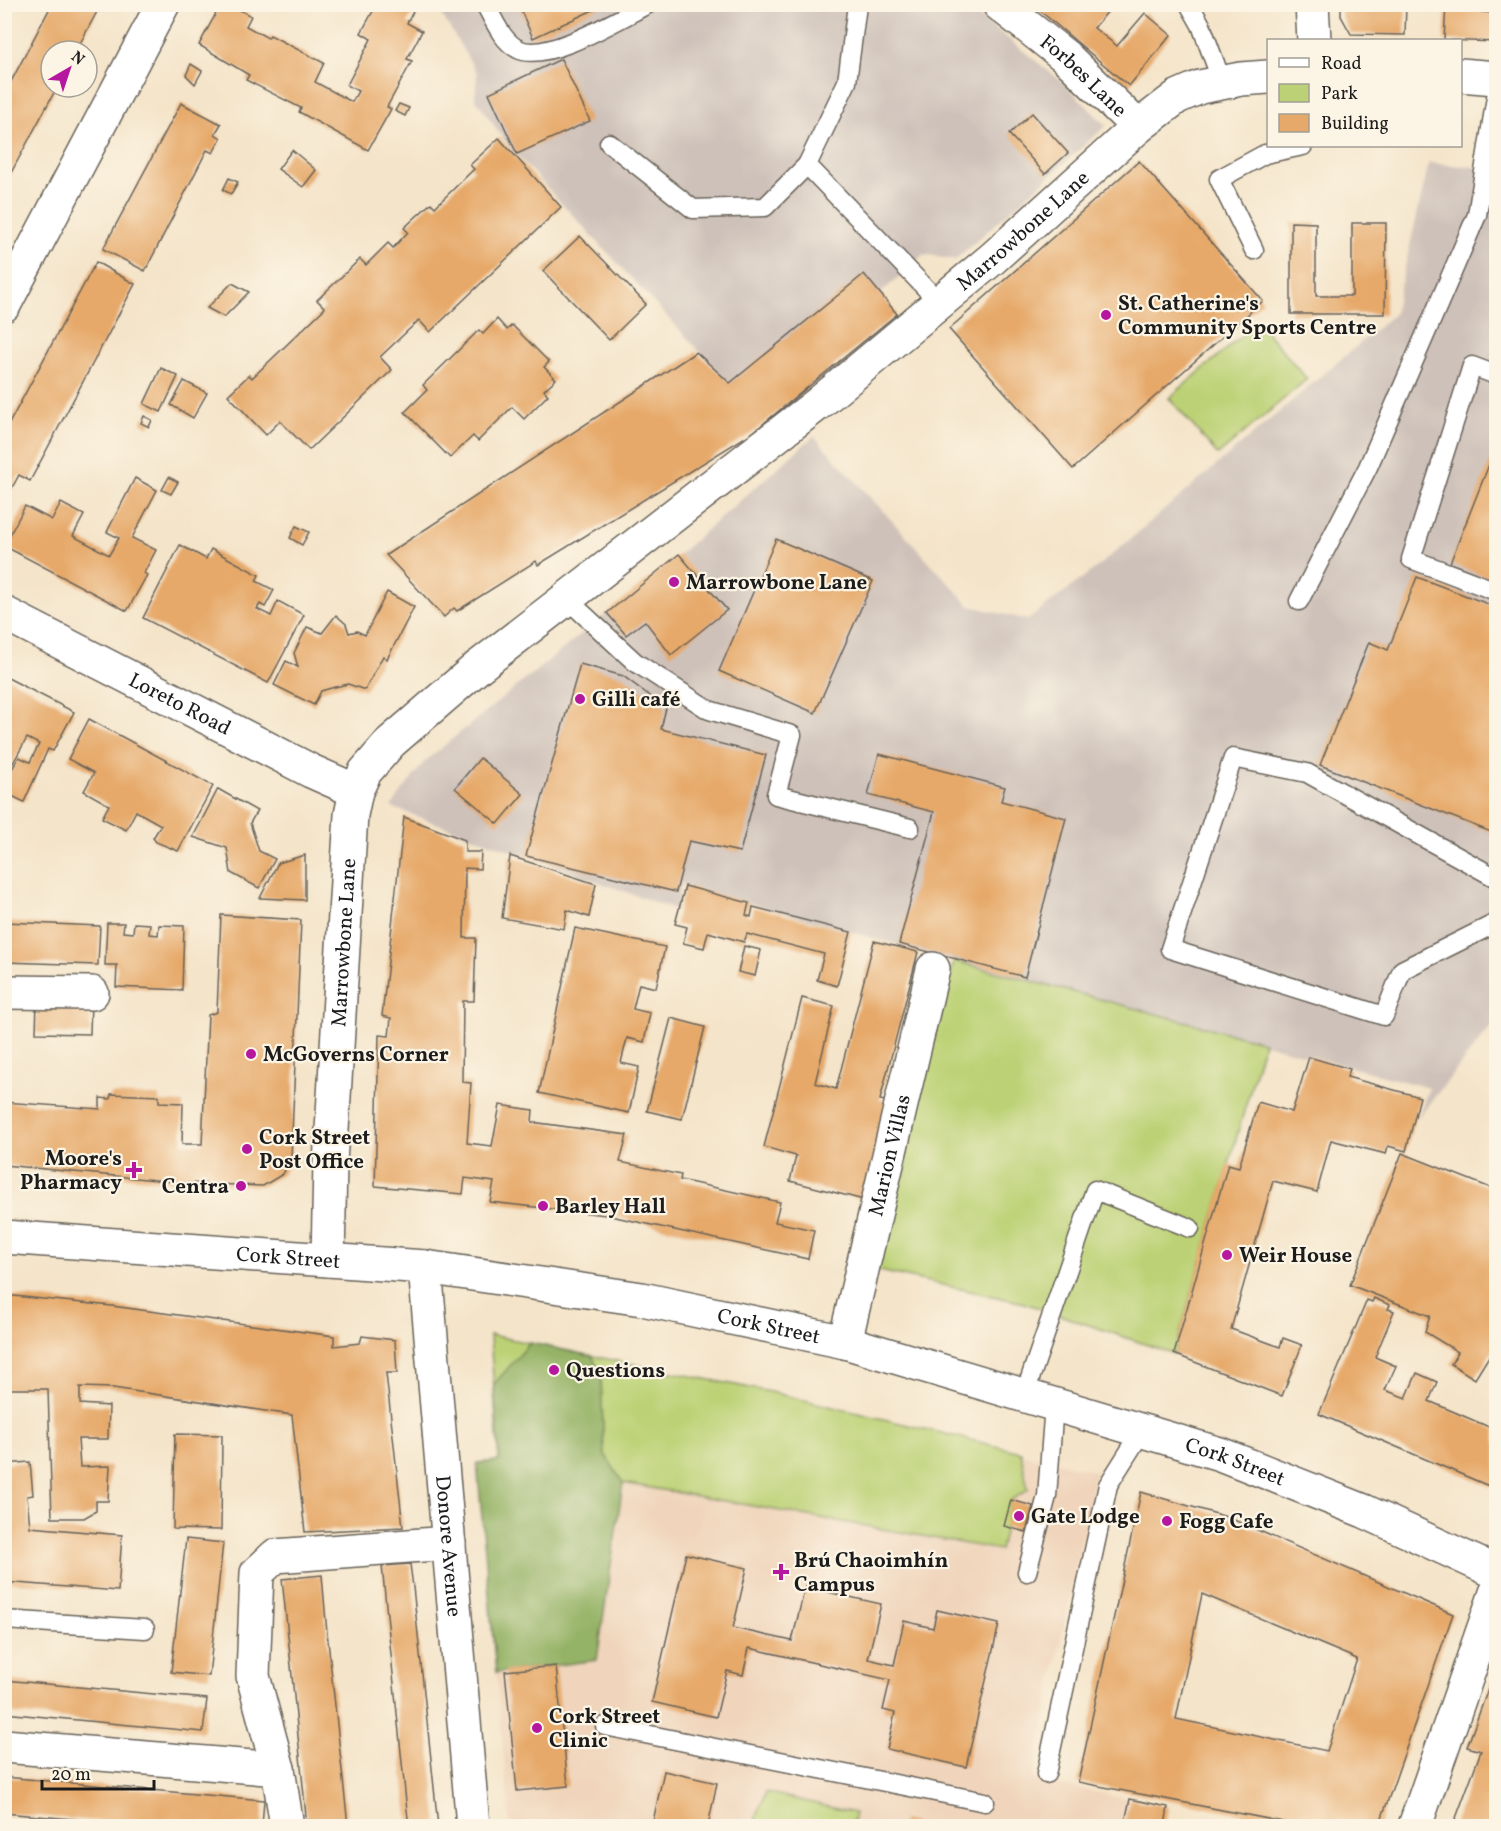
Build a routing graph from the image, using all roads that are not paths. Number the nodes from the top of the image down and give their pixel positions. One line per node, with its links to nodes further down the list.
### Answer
1 (163, 4): 20 (main road)
2 (485, 4): 3 (lane)
3 (648, 4)
4 (999, 4): 14 (main road, Forbes Lane)
5 (1189, 4): 12 (lane)
6 (1312, 4): 8 (main road)
7 (857, 5): 17 (lane)
8 (1314, 39)
9 (1462, 75): 11 (main road)
10 (1267, 77): 12 (main road, Marrowbone Lane)
11 (1497, 78)
12 (1222, 82): 14 (main road, Marrowbone Lane)
13 (1497, 96): 24 (lane)
14 (1137, 127): 19 (main road, Marrowbone Lane)
15 (609, 143): 17 (lane)
16 (1298, 147): 18 (lane)
17 (807, 165): 19 (lane)
18 (1254, 250)
19 (940, 303): 23 (main road, Marrowbone Lane)
20 (4, 304)
21 (1497, 375): 22 (lane)
22 (1497, 591)
23 (567, 599): 26 (main road, Marrowbone Lane); 27 (lane)
24 (1299, 601)
25 (4, 613): 26 (main road, Loreto Road)
26 (356, 791): 35 (main road, Marrowbone Lane)
27 (910, 828)
28 (1497, 878): 29 (lane)
29 (1497, 923)
30 (933, 969): 37 (main road, Marion Villas)
31 (4, 992): 32 (main road)
32 (92, 993)
33 (1190, 1228): 38 (lane)
34 (4, 1237): 35 (main road, Cork Street)
35 (328, 1260): 36 (main road, Cork Street)
36 (425, 1267): 37 (main road, Cork Street); 40 (main road, Donore Avenue)
37 (844, 1342): 38 (main road, Cork Street)
38 (1039, 1400): 39 (main road, Cork Street); 41 (lane)
39 (1142, 1431): 42 (main road, Cork Street); 49 (lane)
40 (449, 1543): 48 (main road); 52 (main road, Donore Avenue)
41 (1027, 1572)
42 (1497, 1572)
43 (1497, 1593): 53 (main road)
44 (4, 1620): 45 (lane)
45 (145, 1629)
46 (605, 1726): 50 (lane)
47 (4, 1746): 48 (main road)
48 (278, 1769): 51 (main road)
49 (1046, 1774)
50 (985, 1802)
51 (286, 1827)
52 (473, 1827)
53 (1415, 1827)

